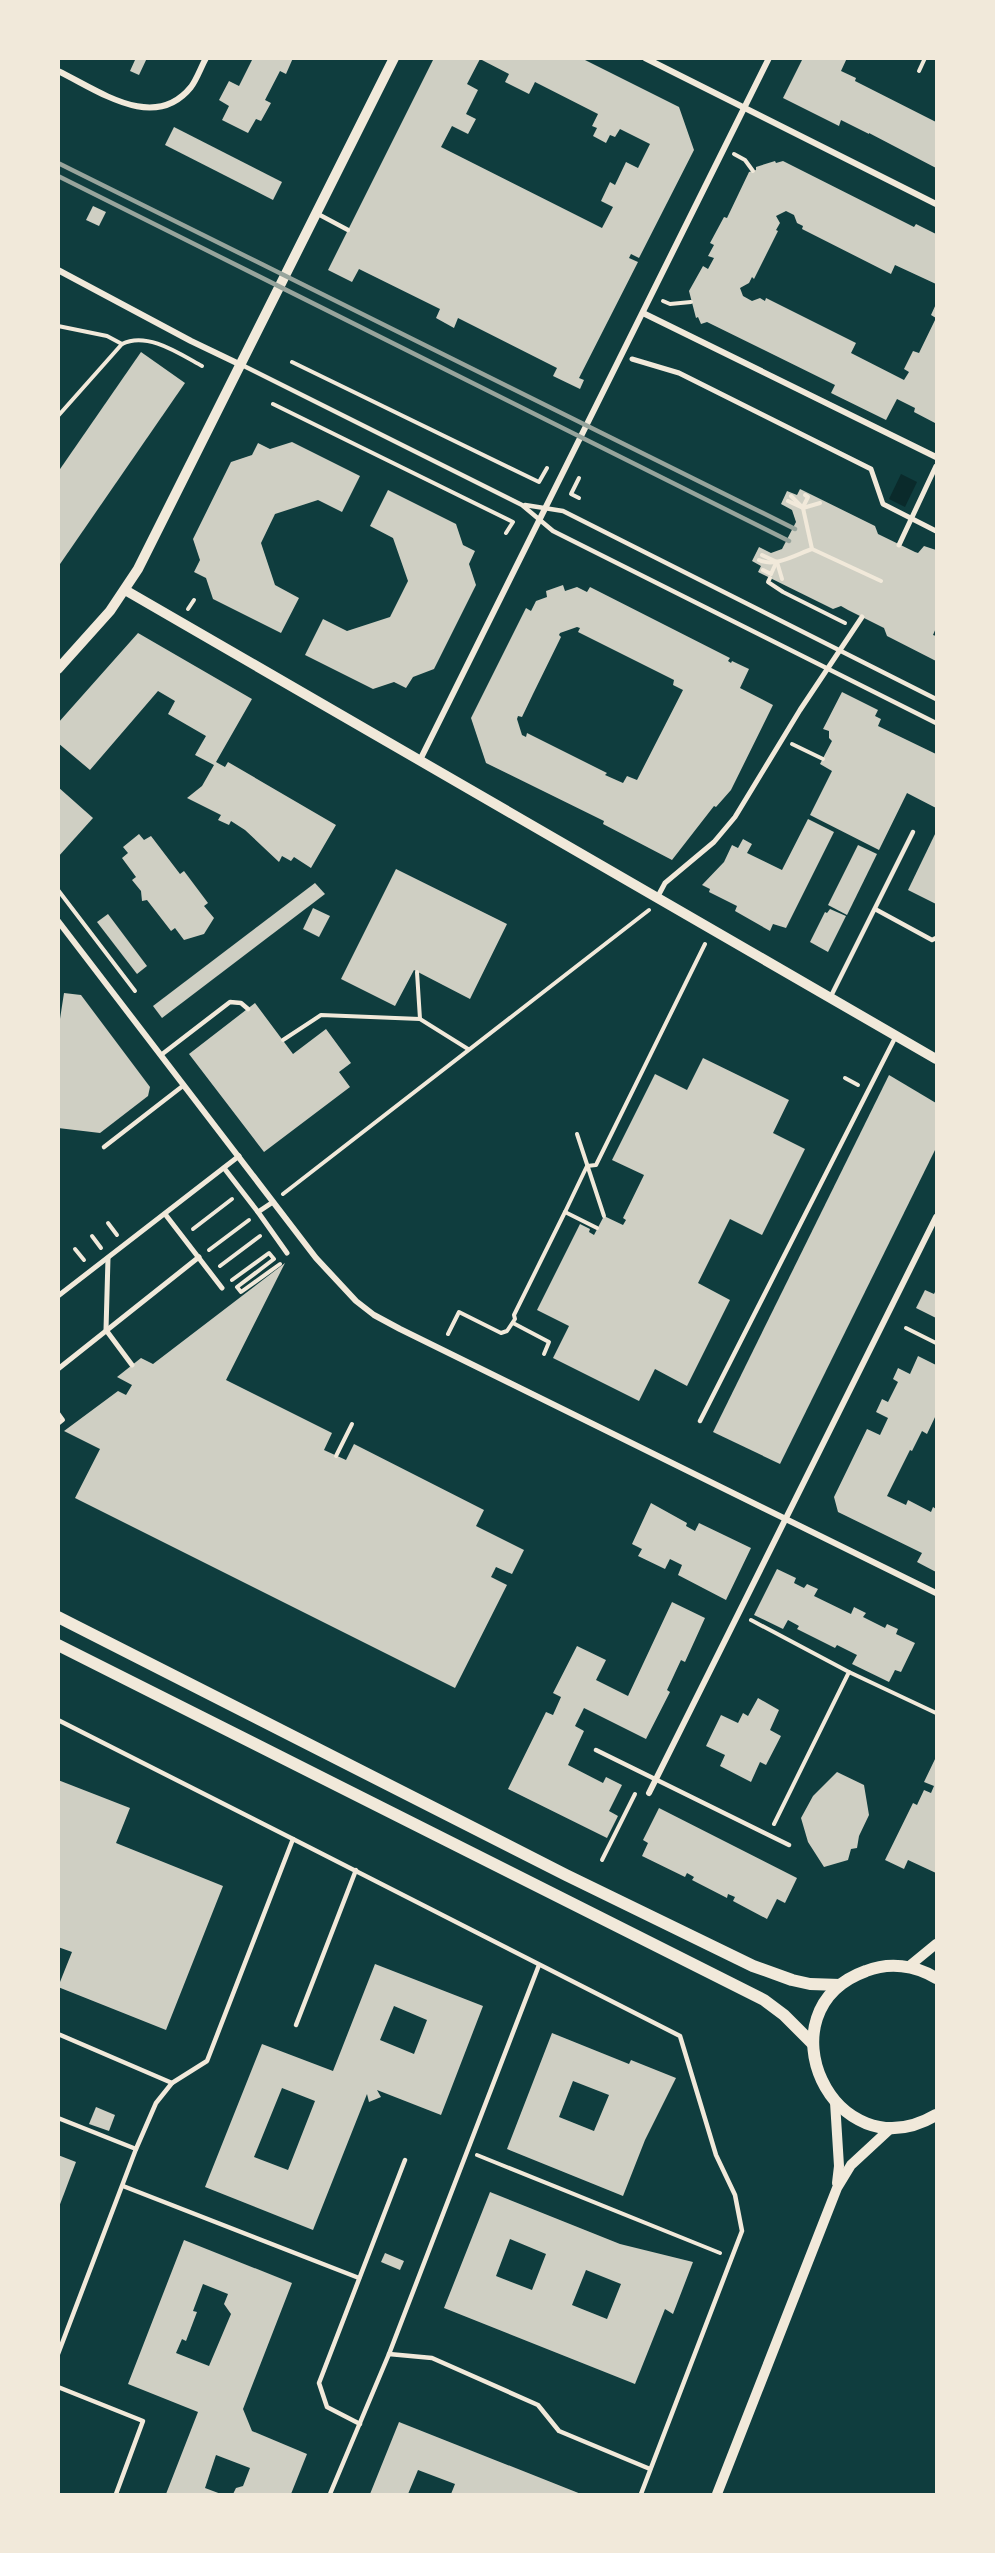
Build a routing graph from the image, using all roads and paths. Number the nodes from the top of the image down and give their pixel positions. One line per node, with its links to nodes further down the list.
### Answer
1 (206, 58): 6 (street)
2 (394, 58): 10 (street)
3 (645, 58): 8 (street)
4 (769, 58): 8 (street)
5 (925, 58): 7 (path)
6 (58, 71)
7 (919, 71)
8 (744, 108): 9 (street); 13 (street)
9 (936, 204)
10 (315, 213): 11 (lane); 18 (street)
11 (348, 230)
12 (58, 270): 18 (street)
13 (643, 313): 22 (street); 33 (street)
14 (58, 326): 15 (path)
15 (122, 344): 19 (path); 21 (path)
16 (632, 359): 35 (street)
17 (292, 362): 23 (path)
18 (239, 363): 31 (lane); 46 (street)
19 (202, 366)
20 (273, 404): 37 (path)
21 (58, 416)
22 (936, 457)
23 (549, 465)
24 (936, 466): 35 (street)
25 (579, 478): 28 (path)
26 (805, 495): 32 (path)
27 (791, 496): 32 (path)
28 (579, 498)
29 (788, 501): 32 (path)
30 (820, 503): 32 (path)
31 (522, 505): 33 (lane); 34 (lane)
32 (803, 508): 39 (path)
33 (544, 509): 34 (street); 49 (lane)
34 (539, 519): 50 (lane); 56 (street)
35 (912, 519): 36 (street); 38 (street)
36 (936, 531)
37 (506, 533)
38 (899, 545)
39 (812, 549): 41 (path); 45 (path)
40 (760, 558): 41 (path)
41 (777, 562): 42 (path); 44 (path)
42 (763, 570)
43 (770, 578): 48 (path)
44 (782, 579)
45 (881, 581)
46 (125, 590): 51 (street); 56 (street)
47 (862, 617): 48 (street)
48 (855, 628): 49 (street)
49 (840, 651): 50 (street); 52 (lane)
50 (828, 668): 53 (lane); 54 (street)
51 (58, 669)
52 (936, 699)
53 (936, 723)
54 (783, 740): 55 (path); 59 (street)
55 (823, 759)
56 (420, 760): 59 (street)
57 (913, 832): 60 (lane)
58 (58, 890): 66 (path)
59 (657, 898): 67 (street)
60 (875, 909): 63 (lane); 67 (lane)
61 (647, 912): 72 (path)
62 (58, 921): 73 (street)
63 (936, 938)
64 (705, 944): 79 (path)
65 (417, 972): 69 (path)
66 (135, 991)
67 (830, 998): 70 (street)
68 (248, 1009): 73 (lane)
69 (420, 1019): 71 (path); 72 (path)
70 (897, 1036): 74 (street); 115 (lane)
71 (283, 1040)
72 (468, 1049): 82 (path)
73 (161, 1055): 75 (street)
74 (936, 1059)
75 (184, 1085): 77 (lane); 78 (street)
76 (577, 1134): 79 (path)
77 (104, 1147)
78 (239, 1156): 80 (street); 82 (street)
79 (587, 1166): 84 (path); 86 (path)
80 (224, 1168): 83 (street); 85 (street)
81 (235, 1197): 91 (path)
82 (273, 1202): 83 (street); 119 (street)
83 (258, 1212): 98 (street)
84 (564, 1212): 90 (path); 106 (path)
85 (165, 1214): 99 (street); 100 (street)
86 (604, 1216)
87 (936, 1217): 119 (street)
88 (251, 1218): 97 (path)
89 (108, 1224): 93 (path)
90 (597, 1228)
91 (190, 1231)
92 (263, 1233): 103 (path)
93 (117, 1235)
94 (92, 1236): 95 (path)
95 (100, 1248)
96 (75, 1249): 101 (path)
97 (206, 1252)
98 (287, 1253)
99 (199, 1257): 104 (street); 108 (street)
100 (108, 1258): 105 (street); 108 (street)
101 (84, 1261)
102 (284, 1261): 104 (path)
103 (218, 1268)
104 (222, 1288)
105 (58, 1296)
106 (513, 1323): 109 (path); 111 (path)
107 (906, 1328): 110 (path)
108 (105, 1330): 112 (street); 113 (street)
109 (448, 1334)
110 (936, 1343)
111 (544, 1354)
112 (132, 1365)
113 (58, 1369)
114 (58, 1413): 116 (path)
115 (700, 1421)
116 (58, 1424)
117 (352, 1424): 118 (path)
118 (336, 1456)
119 (786, 1519): 120 (street); 121 (street)
120 (936, 1593)
121 (739, 1614): 124 (path); 128 (street)
122 (58, 1617): 139 (main road)
123 (58, 1645): 142 (main road)
124 (849, 1672): 125 (path); 130 (path)
125 (936, 1713)
126 (58, 1720): 131 (lane)
127 (596, 1750): 128 (lane)
128 (656, 1779): 129 (street); 130 (lane)
129 (649, 1793): 133 (path)
130 (769, 1835): 132 (lane)
131 (293, 1839): 134 (lane); 143 (lane)
132 (789, 1845)
133 (602, 1860)
134 (357, 1870): 136 (lane); 140 (lane)
135 (936, 1944): 137 (street)
136 (539, 1965): 149 (lane); 153 (lane)
137 (908, 1967): 138 (main road); 139 (main road)
138 (936, 1978)
139 (840, 1985): 142 (main road)
140 (296, 2025)
141 (58, 2034): 143 (lane)
142 (813, 2044): 144 (main road)
143 (172, 2083): 148 (lane)
144 (836, 2102): 147 (main road); 152 (street)
145 (936, 2115): 147 (main road)
146 (58, 2118): 148 (lane)
147 (891, 2128): 152 (street)
148 (136, 2149): 151 (lane)
149 (467, 2151): 153 (path); 156 (lane)
150 (405, 2160): 154 (lane)
151 (123, 2187): 154 (lane); 155 (lane)
152 (837, 2188): 163 (street)
153 (732, 2258): 159 (lane)
154 (360, 2278): 158 (lane)
155 (58, 2354)
156 (389, 2354): 158 (lane); 159 (lane)
157 (58, 2387): 160 (lane)
158 (360, 2424): 161 (lane)
159 (650, 2469): 162 (lane)
160 (116, 2494)
161 (330, 2494)
162 (641, 2494)
163 (717, 2494)

